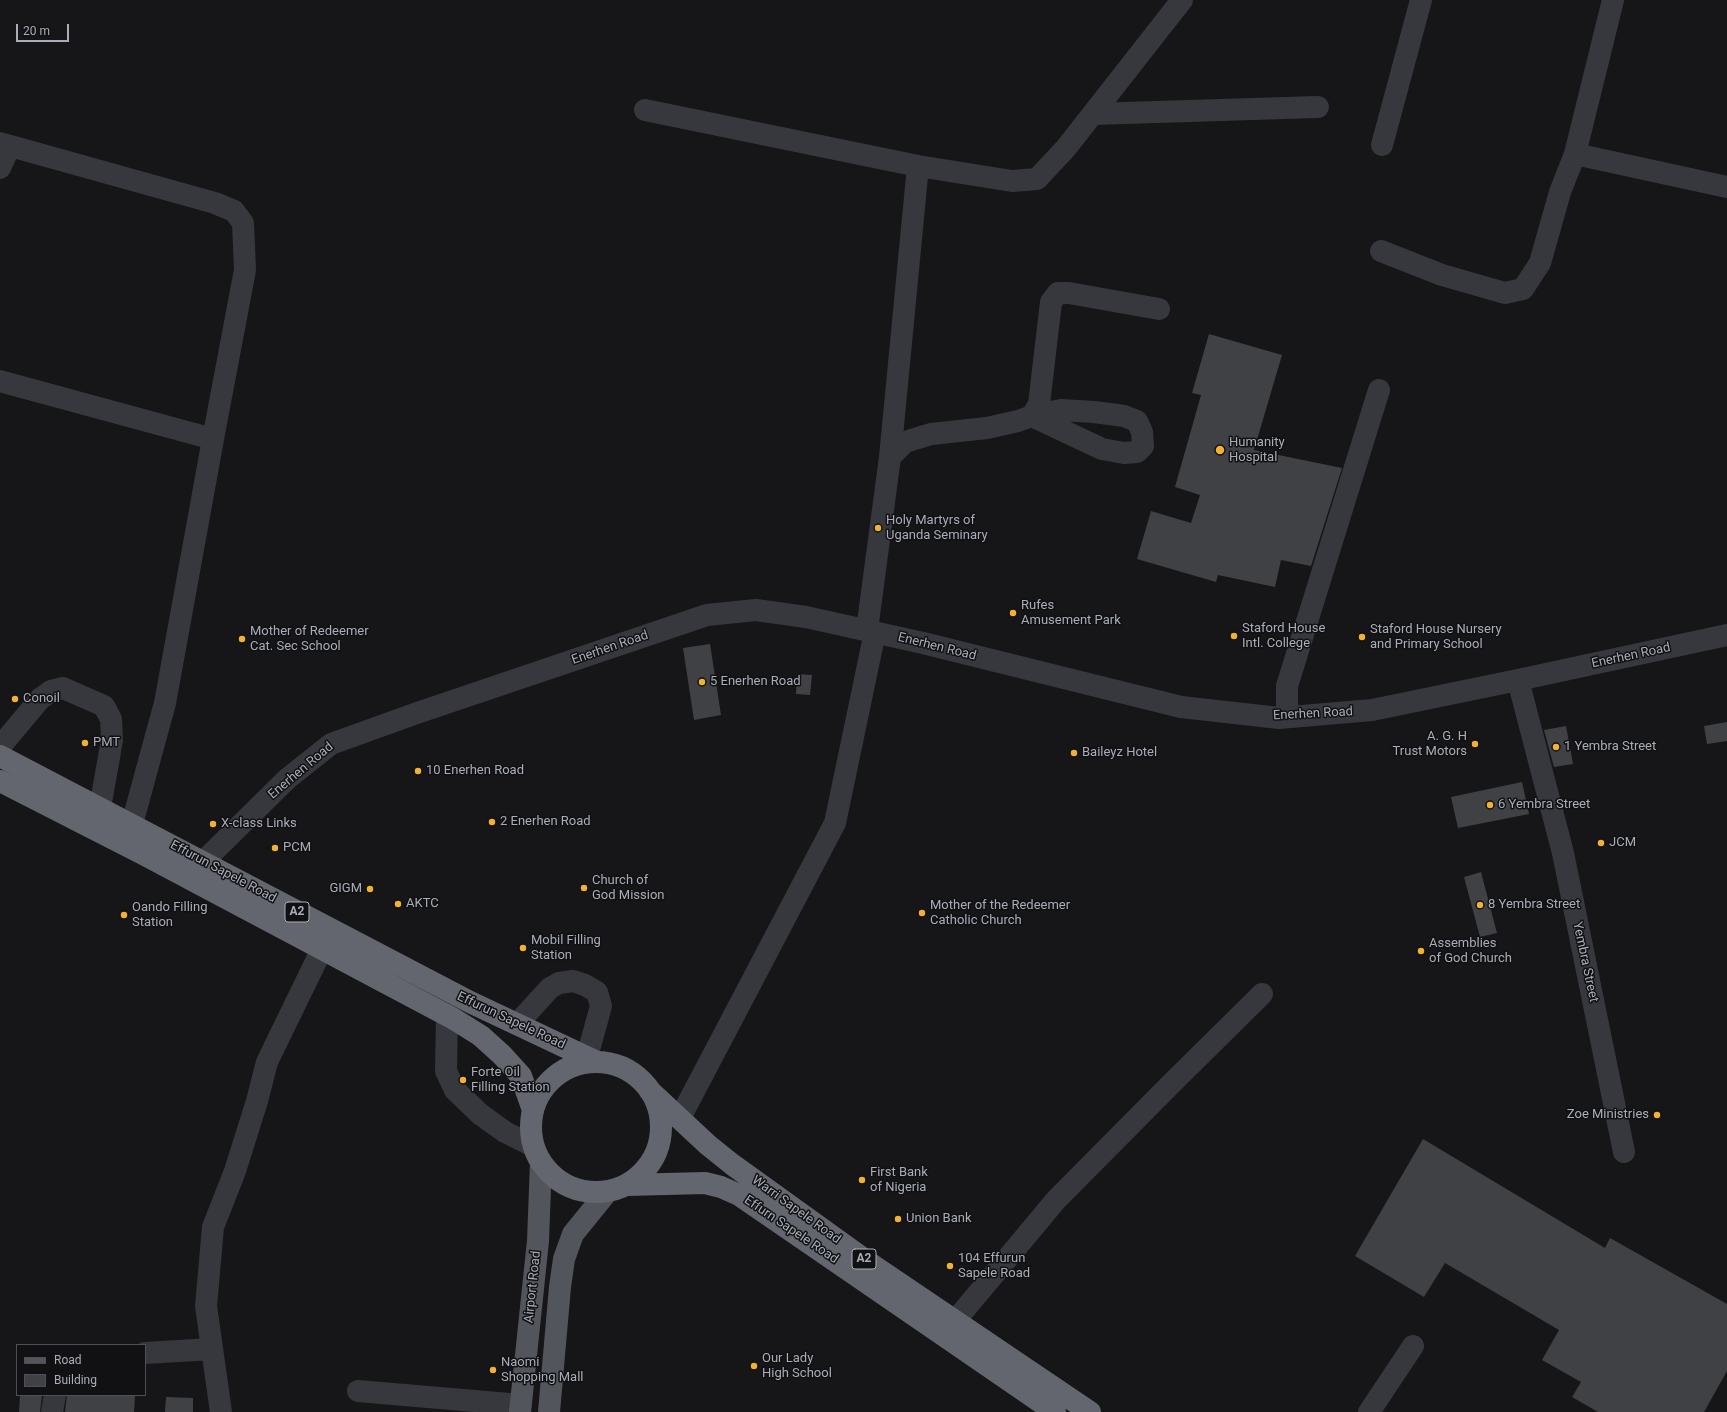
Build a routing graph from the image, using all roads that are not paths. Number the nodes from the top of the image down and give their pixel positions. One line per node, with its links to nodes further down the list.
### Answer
1 (1182, 0): 6 (street)
2 (1422, 0): 8 (street)
3 (1613, 0): 9 (street)
4 (1318, 107): 6 (street)
5 (645, 110): 10 (street)
6 (1093, 114): 10 (street)
7 (5, 144): 11 (street); 17 (street)
8 (1382, 145)
9 (1575, 154): 12 (street); 13 (street)
10 (918, 166): 18 (street)
11 (0, 168)
12 (1727, 187)
13 (1381, 251)
14 (1159, 309): 18 (street)
15 (0, 382): 17 (street)
16 (1380, 390): 22 (street)
17 (213, 439): 27 (street)
18 (890, 457): 19 (street)
19 (871, 631): 22 (street, Enerhen Road); 28 (street, Enerhen Road); 36 (street)
20 (1727, 635): 21 (street, Enerhen Road)
21 (1518, 680): 22 (street, Enerhen Road); 37 (street, Yembra Street)
22 (1287, 717)
23 (0, 747): 26 (street)
24 (0, 756): 26 (highway, Effurun Sapele Road / A2)
25 (0, 781): 29 (highway, Effurun Sapele Road / A2)
26 (100, 808): 27 (highway, Effurun Sapele Road / A2)
27 (132, 824): 28 (highway, Effurun Sapele Road / A2)
28 (202, 862): 32 (highway, Effurun Sapele Road / A2)
29 (322, 949): 31 (highway, Effurun Sapele Road / A2); 43 (street)
30 (1262, 994): 41 (street)
31 (447, 1015): 35 (highway, Effurun Sapele Road / A2); 38 (street)
32 (517, 1024): 33 (highway, Effurun Sapele Road / A2); 33 (street)
33 (592, 1059): 34 (highway, A2); 35 (highway, A2)
34 (650, 1091): 36 (highway, Warri Sapele Road / A2); 39 (highway, A2)
35 (533, 1110): 38 (highway, A2)
36 (680, 1118): 41 (highway, Warri Sapele Road / A2)
37 (1624, 1152)
38 (537, 1154): 40 (highway, A2); 47 (main road, Airport Road)
39 (627, 1185): 40 (highway, A2); 51 (highway, Effurn Sapele Road / A2)
40 (606, 1192): 50 (main road, Airport Road)
41 (955, 1321): 52 (highway, Warri Sapele Road / A2)
42 (1414, 1346): 53 (street)
43 (212, 1349): 44 (street); 49 (street)
44 (146, 1352)
45 (358, 1391): 47 (street)
46 (55, 1396): 48 (street)
47 (521, 1408)
48 (52, 1412)
49 (221, 1412)
50 (549, 1412)
51 (1055, 1412)
52 (1090, 1412)
53 (1369, 1412)

